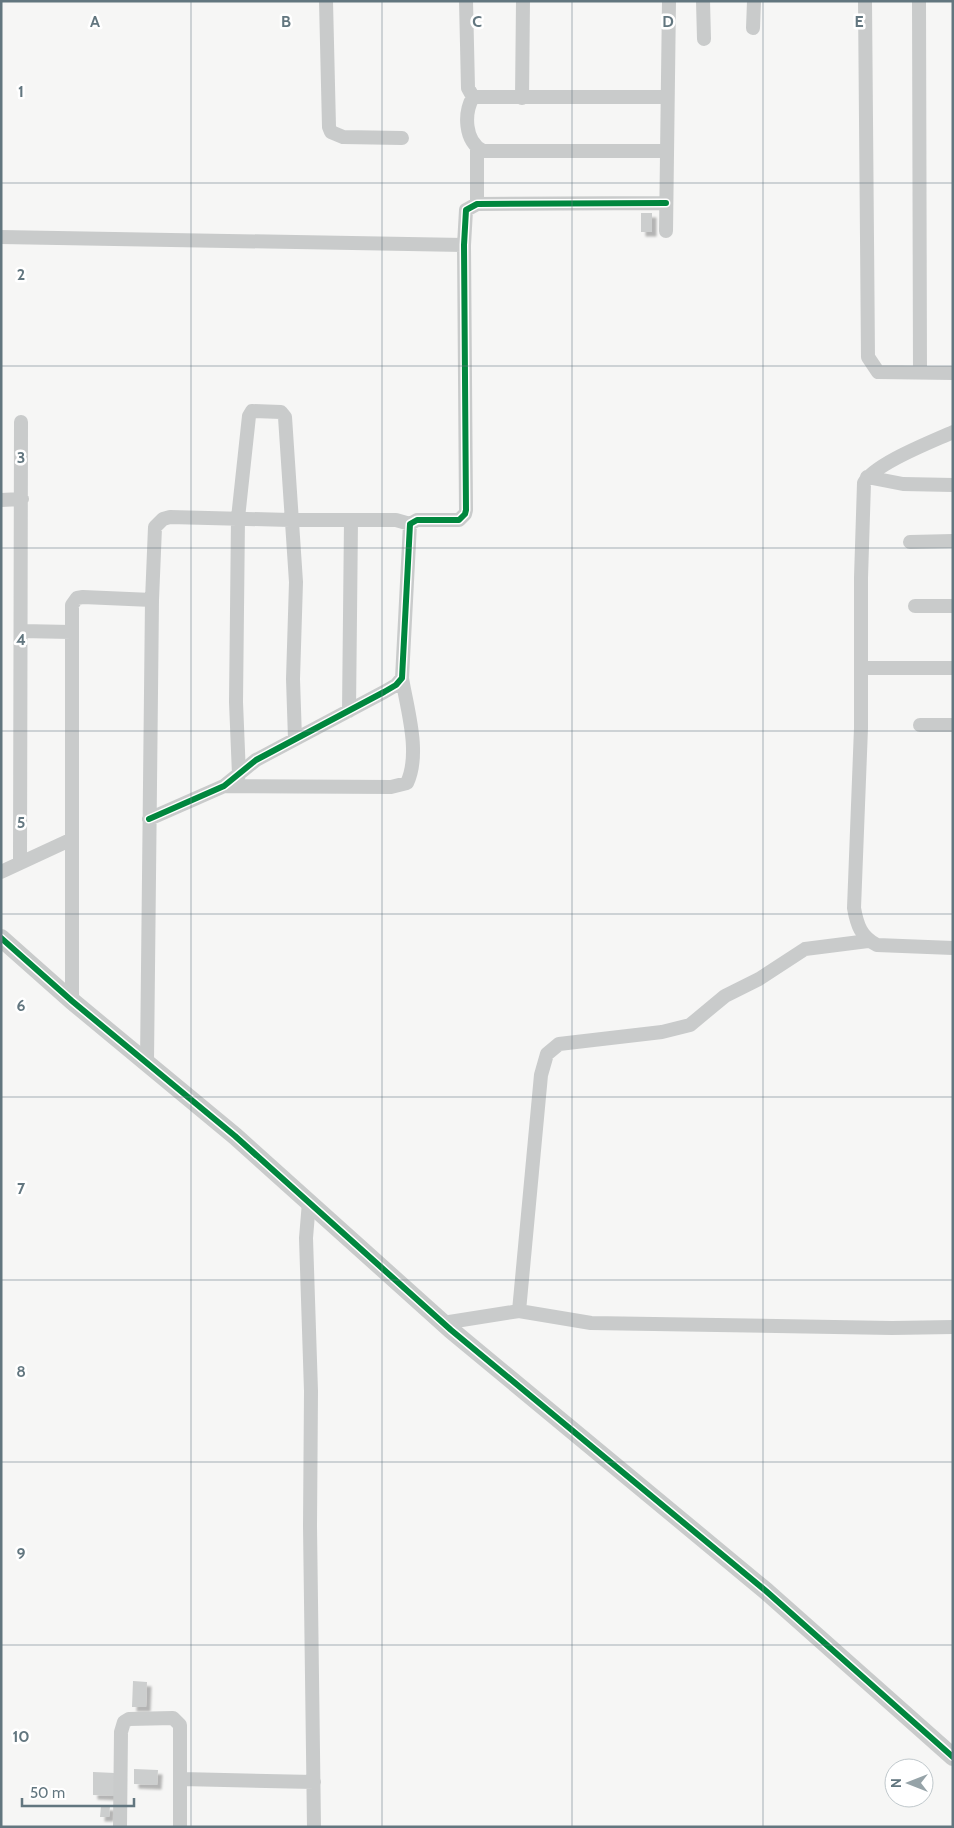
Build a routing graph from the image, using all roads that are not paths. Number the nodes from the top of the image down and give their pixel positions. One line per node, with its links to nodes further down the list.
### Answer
1 (326, 1): 14 (street)
2 (466, 1): 11 (street)
3 (523, 1): 13 (street)
4 (669, 1): 12 (street)
5 (704, 1): 10 (street)
6 (754, 1): 9 (street)
7 (865, 1): 22 (street)
8 (919, 1): 22 (street)
9 (753, 28)
10 (704, 39)
11 (473, 97): 13 (street); 15 (street)
12 (667, 97): 13 (street); 16 (street)
13 (522, 98)
14 (402, 138)
15 (477, 147): 16 (street); 17 (street)
16 (666, 151): 18 (street)
17 (477, 204): 18 (street); 21 (street)
18 (666, 204): 19 (street)
19 (666, 231)
20 (1, 237): 21 (street)
21 (464, 245): 33 (street)
22 (920, 373): 23 (street)
23 (953, 373)
24 (21, 422): 28 (street)
25 (953, 432): 26 (street)
26 (867, 477): 27 (street); 41 (street)
27 (953, 484)
28 (22, 499): 29 (street); 39 (street)
29 (1, 500)
30 (238, 518): 31 (street); 31 (street); 36 (street); 48 (street)
31 (290, 520): 32 (street); 47 (street)
32 (351, 520): 33 (street); 44 (street)
33 (410, 524): 43 (street)
34 (953, 541): 35 (street)
35 (910, 542)
36 (152, 600): 40 (street); 50 (street)
37 (915, 606): 38 (street)
38 (953, 606)
39 (21, 631): 40 (street); 52 (street)
40 (72, 632): 51 (street)
41 (861, 668): 42 (street); 55 (street)
42 (953, 668)
43 (402, 678): 44 (street); 49 (street)
44 (349, 711): 47 (street)
45 (920, 725): 46 (street)
46 (953, 725)
47 (295, 739): 48 (street)
48 (239, 775): 49 (street)
49 (224, 786): 50 (street)
50 (149, 819): 58 (street)
51 (70, 840): 52 (street); 57 (street)
52 (20, 862): 53 (street)
53 (1, 872)
54 (1, 938): 57 (street)
55 (868, 940): 56 (street); 60 (street)
56 (953, 948)
57 (72, 1001): 58 (street)
58 (147, 1061): 59 (street)
59 (308, 1202): 61 (street); 65 (street)
60 (519, 1312): 61 (street); 62 (street)
61 (443, 1323): 63 (street)
62 (953, 1327)
63 (953, 1757)
64 (182, 1779): 65 (street); 66 (street); 67 (street)
65 (314, 1782): 68 (street)
66 (120, 1827)
67 (180, 1827)
68 (314, 1827)

